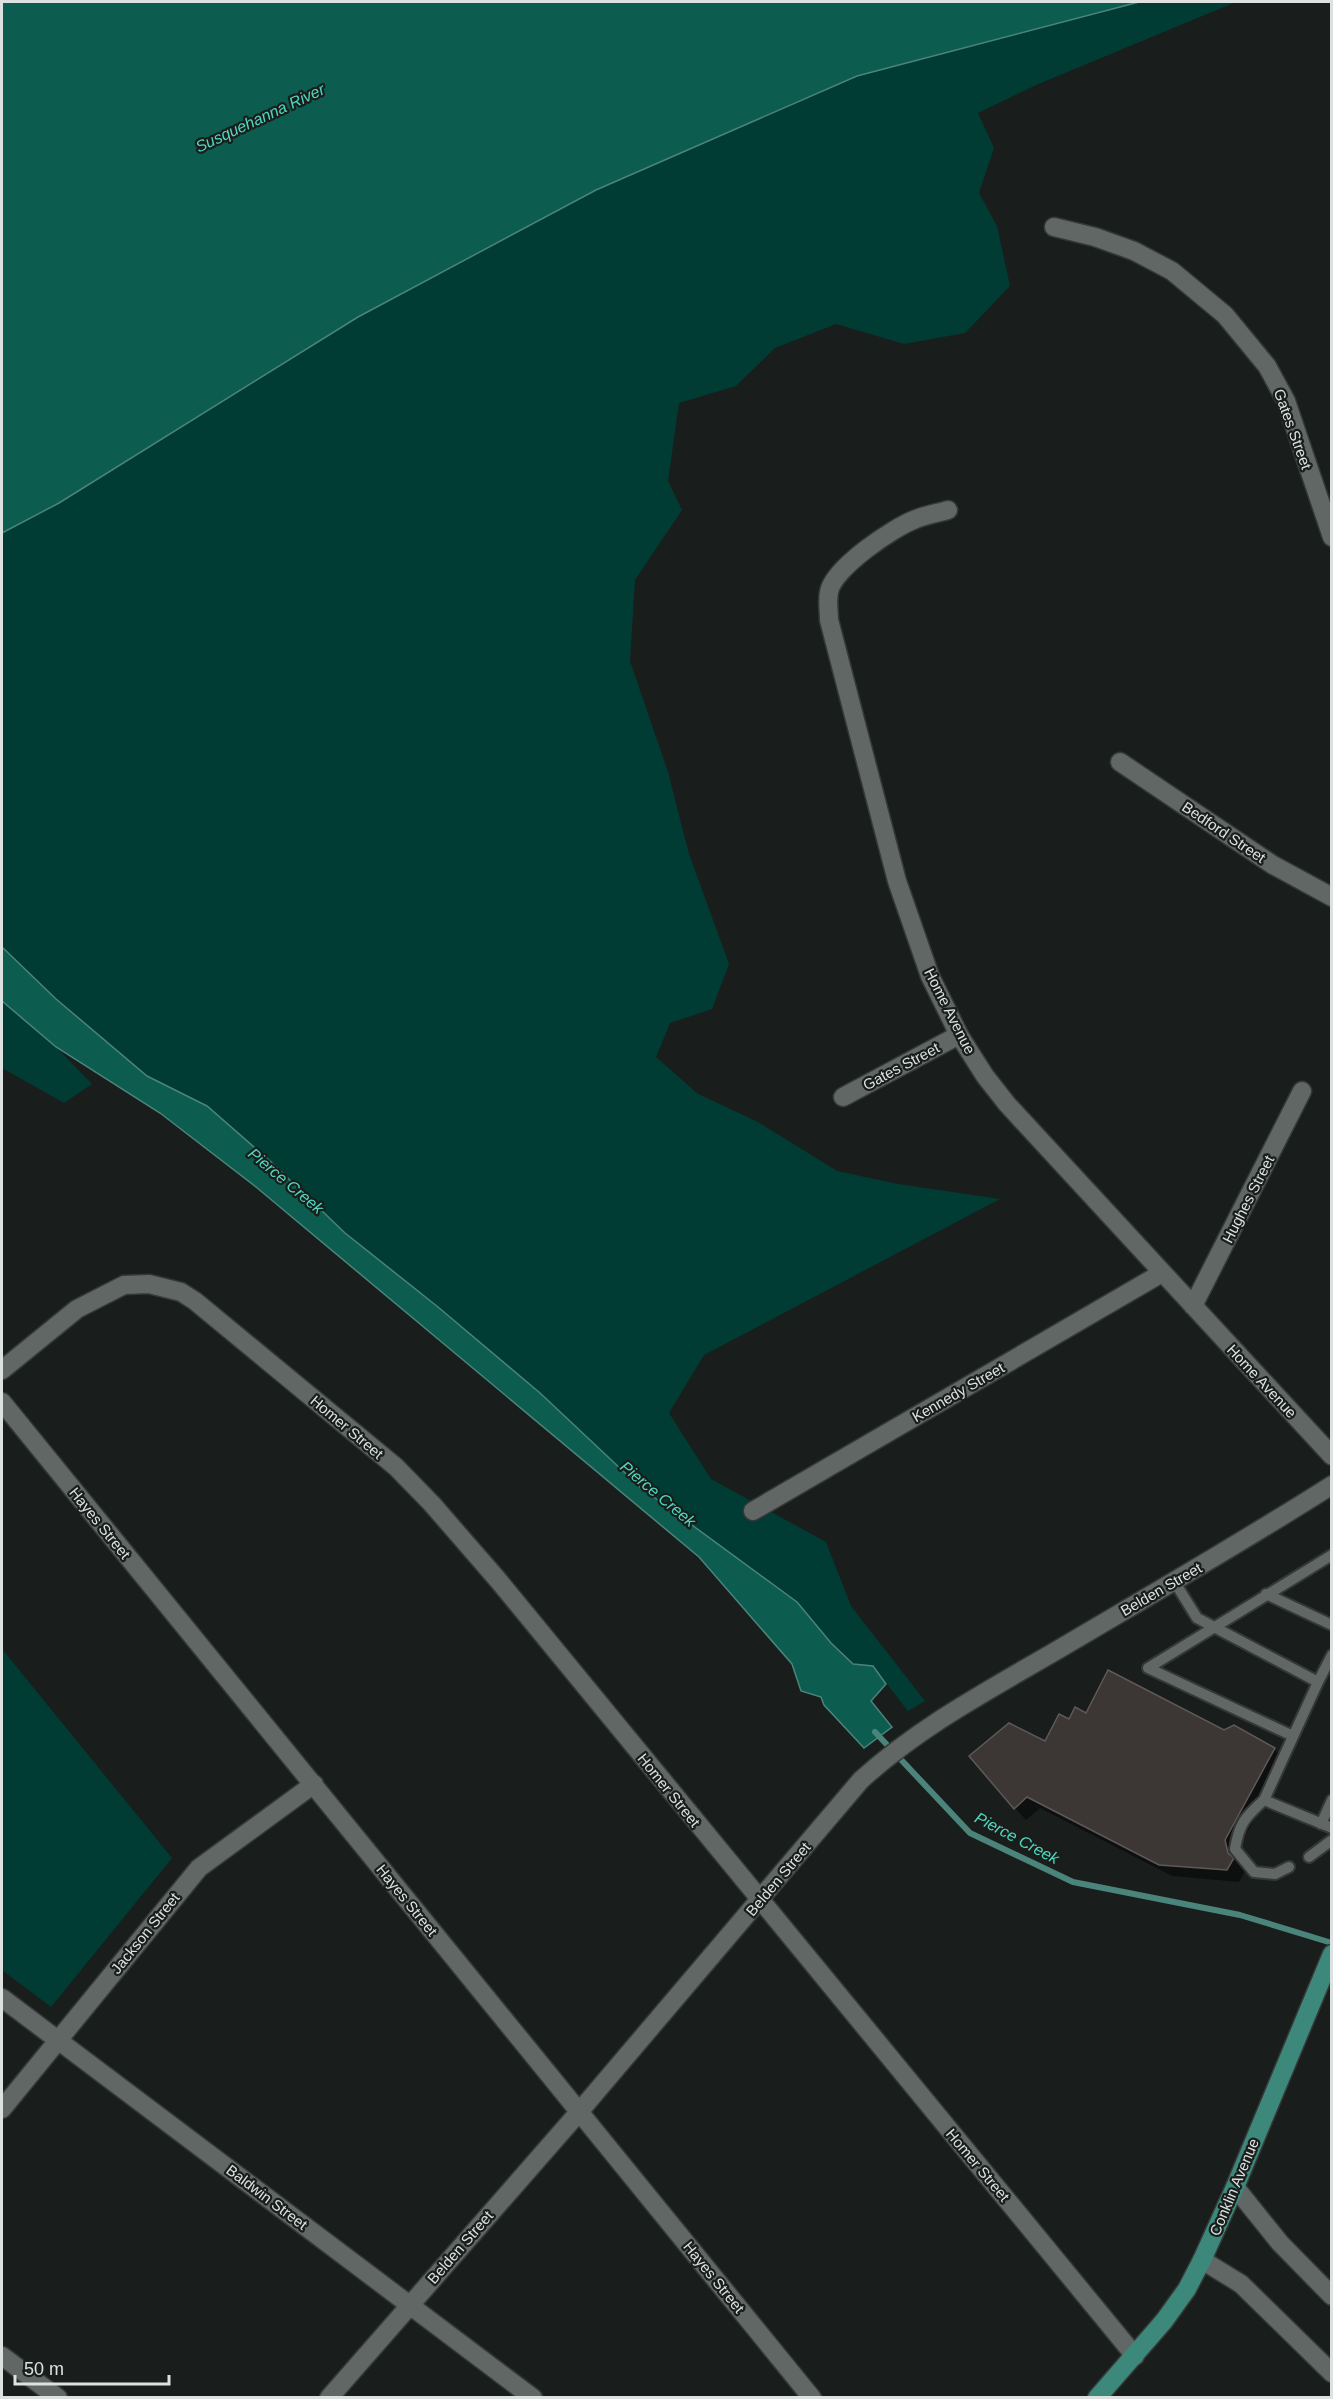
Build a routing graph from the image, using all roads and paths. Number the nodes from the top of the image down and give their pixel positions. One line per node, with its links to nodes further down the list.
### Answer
1 (1054, 227): 3 (street, Gates Street)
2 (948, 510): 6 (street, Home Avenue)
3 (1332, 537)
4 (1120, 762): 5 (street, Bedford Street)
5 (1332, 897)
6 (959, 1035): 8 (street, Gates Street); 9 (street, Home Avenue)
7 (1302, 1091): 10 (street, Hughes Street)
8 (843, 1097)
9 (1162, 1273): 10 (street, Home Avenue); 15 (street, Kennedy Street)
10 (1194, 1306): 13 (street, Home Avenue)
11 (2, 1370): 31 (street, Homer Street)
12 (2, 1402): 24 (street, Hayes Street)
13 (1332, 1456)
14 (1332, 1485): 17 (street, Belden Street)
15 (753, 1511)
16 (1332, 1555): 18 (lane)
17 (1174, 1581): 20 (lane); 31 (street, Belden Street)
18 (1266, 1594): 19 (lane); 20 (lane)
19 (1332, 1625)
20 (1213, 1627): 22 (lane); 23 (lane)
21 (1332, 1655): 22 (lane)
22 (1318, 1682): 23 (lane)
23 (1293, 1736): 25 (lane)
24 (314, 1784): 34 (street, Jackson Street); 36 (street, Hayes Street)
25 (1264, 1800): 27 (lane); 30 (lane)
26 (1332, 1800): 27 (lane)
27 (1326, 1826)
28 (1332, 1840): 29 (lane)
29 (1308, 1857)
30 (1289, 1867)
31 (760, 1901): 36 (street, Belden Street); 42 (street, Homer Street)
32 (1330, 1958): 37 (main road, Conklin Avenue)
33 (2, 1998): 34 (street, Baldwin Street)
34 (59, 2040): 35 (street, Jackson Street); 40 (street, Baldwin Street)
35 (2, 2109)
36 (579, 2112): 40 (street, Belden Street); 47 (street, Hayes Street)
37 (1235, 2187): 38 (main road, Conklin Avenue); 39 (street)
38 (1202, 2260): 42 (main road, Conklin Avenue); 43 (street)
39 (1332, 2296)
40 (409, 2304): 45 (street, Belden Street); 46 (street, Baldwin Street)
41 (2, 2356): 44 (street)
42 (1135, 2356): 48 (main road, Conklin Avenue)
43 (1332, 2373)
44 (58, 2397)
45 (329, 2397)
46 (533, 2397)
47 (812, 2397)
48 (1097, 2397)

